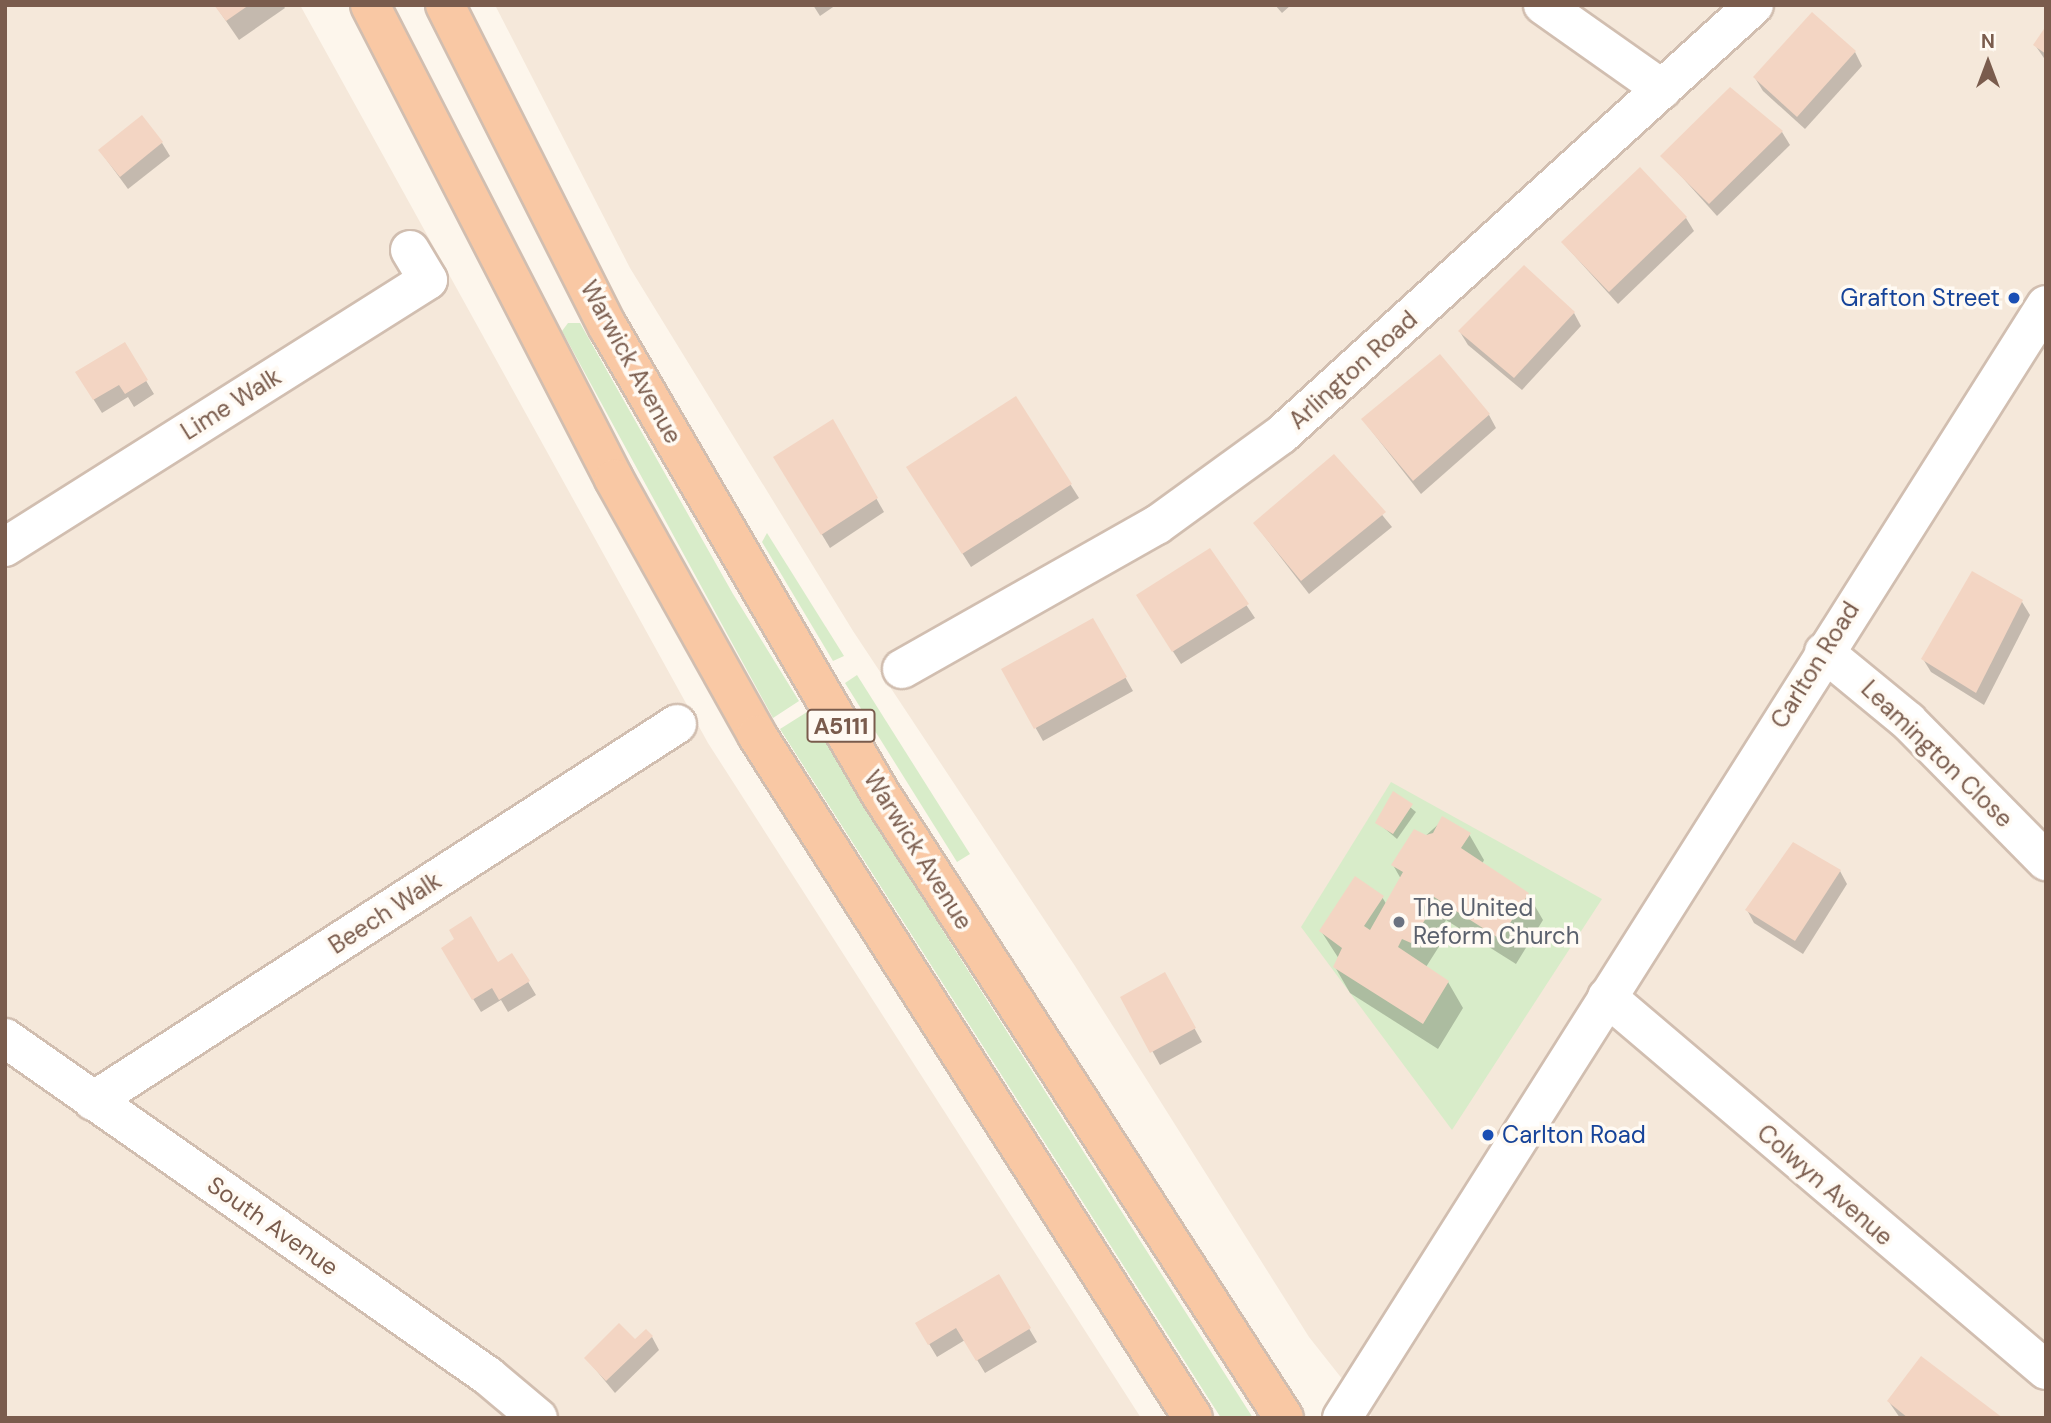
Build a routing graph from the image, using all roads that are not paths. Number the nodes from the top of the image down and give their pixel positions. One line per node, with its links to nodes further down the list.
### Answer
1 (370, 5): 18 (highway, A5111)
2 (445, 5): 19 (highway, Warwick Avenue / A5111)
3 (1543, 5): 5 (street)
4 (1754, 5): 5 (street, Arlington Road)
5 (1662, 89): 10 (street, Arlington Road)
6 (410, 250): 8 (street, Lime Walk)
7 (2046, 305): 9 (street, Carlton Road)
8 (5, 547)
9 (1824, 652): 12 (street, Leamington Close); 13 (street, Carlton Road)
10 (902, 668)
11 (677, 724): 15 (street, Beech Walk)
12 (2046, 861)
13 (1606, 997): 16 (street, Colwyn Avenue); 20 (street, Carlton Road)
14 (5, 1038): 15 (street, South Avenue)
15 (93, 1101): 17 (street, South Avenue)
16 (2046, 1370)
17 (538, 1418)
18 (1193, 1418)
19 (1284, 1418)
20 (1342, 1418)

